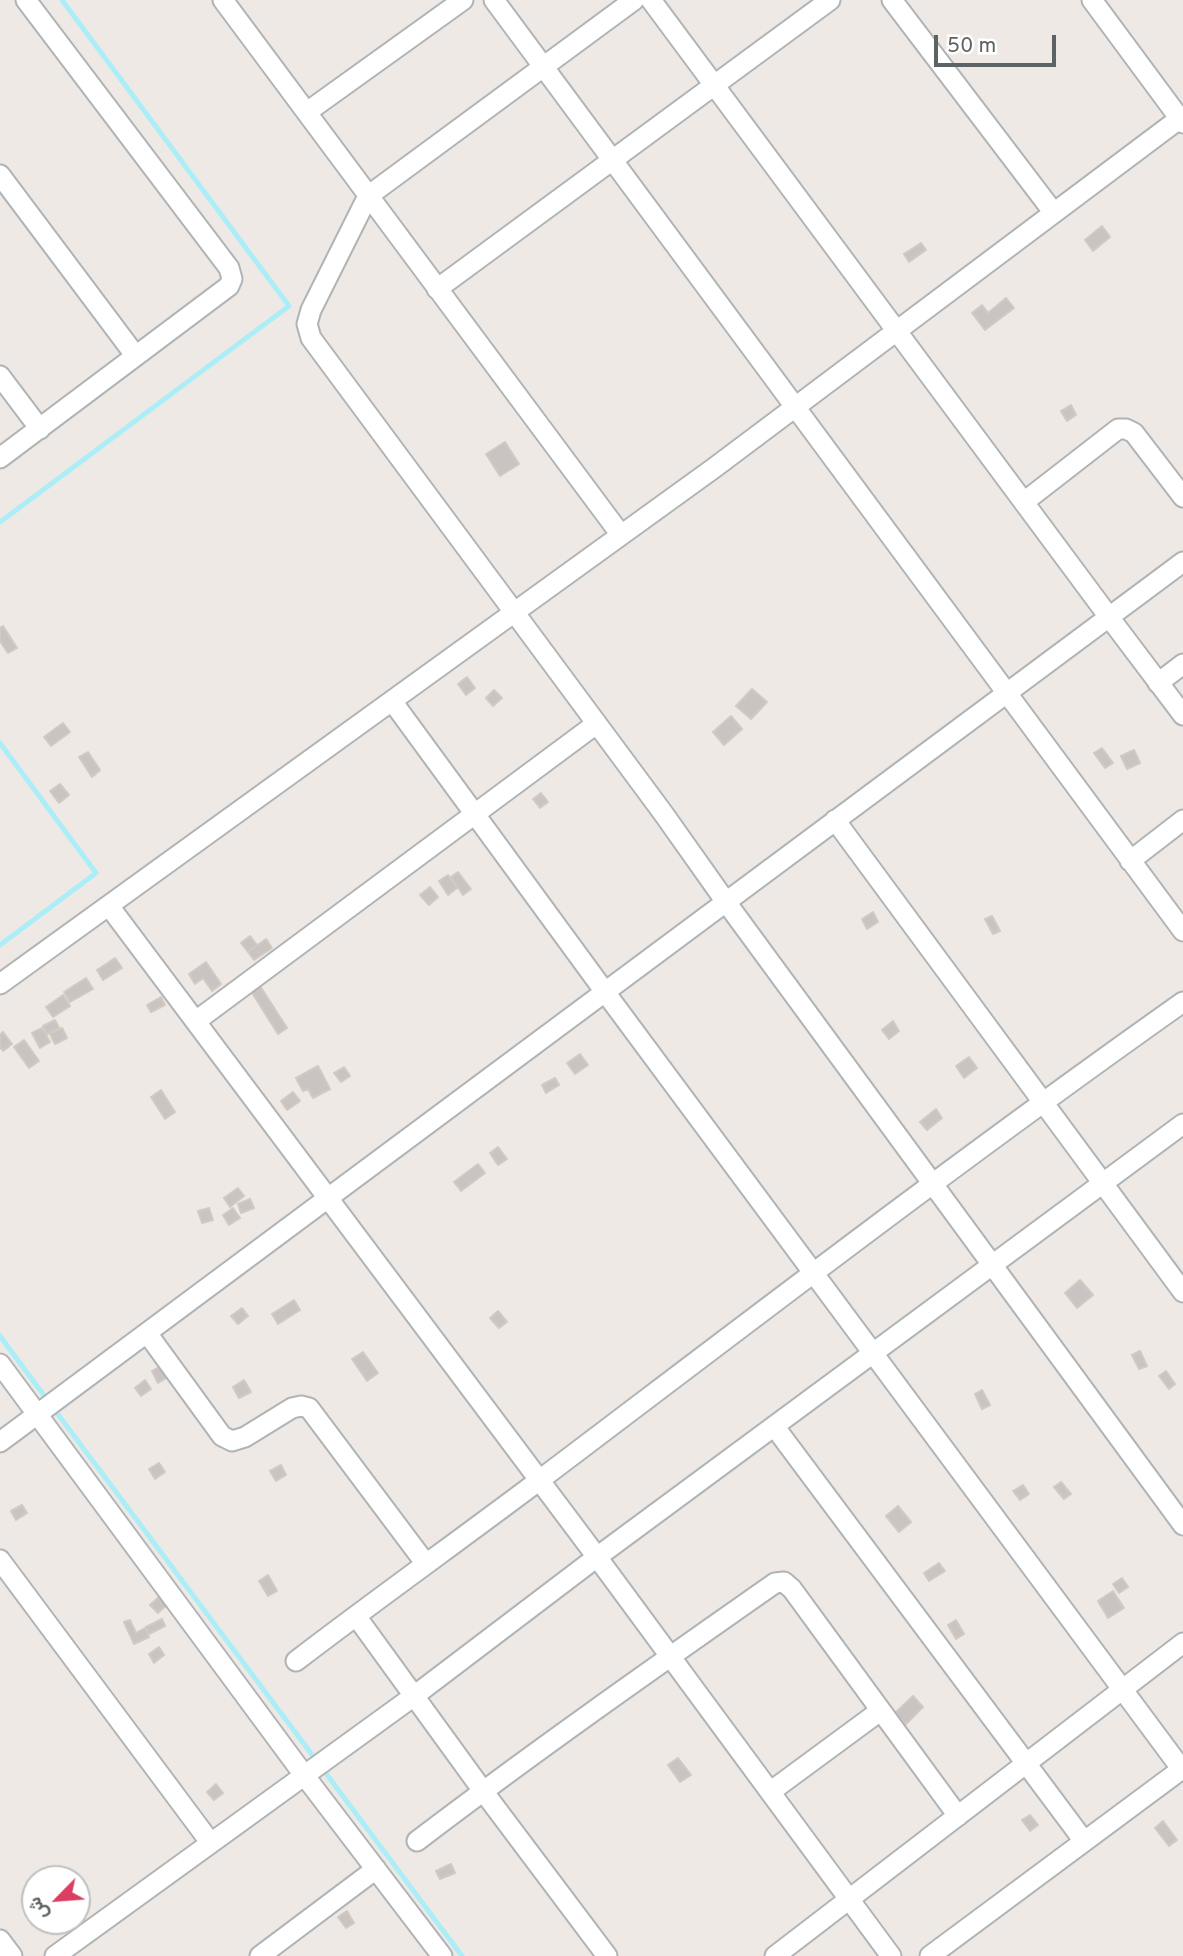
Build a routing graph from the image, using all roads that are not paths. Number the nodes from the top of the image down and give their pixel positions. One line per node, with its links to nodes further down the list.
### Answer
1 (26, 0): 20 (street)
2 (223, 0): 12 (street)
3 (463, 0): 12 (street)
4 (494, 0): 10 (street)
5 (634, 0): 10 (street)
6 (651, 0): 11 (street)
7 (892, 0): 17 (street)
8 (1092, 0): 13 (street)
9 (820, 3): 11 (street)
10 (543, 66): 14 (street); 16 (street)
11 (714, 85): 14 (street); 19 (street)
12 (307, 112): 16 (street)
13 (1182, 119): 17 (street)
14 (613, 159): 18 (street); 22 (street)
15 (0, 175): 20 (street)
16 (369, 196): 18 (street); 29 (street)
17 (1054, 213): 19 (street)
18 (437, 289): 27 (street)
19 (896, 330): 22 (street); 26 (street)
20 (135, 355): 23 (street)
21 (0, 376): 23 (street)
22 (794, 408): 27 (street); 33 (street)
23 (40, 429): 24 (street)
24 (0, 458)
25 (1183, 496): 26 (street)
26 (1024, 502): 30 (street)
27 (621, 535): 29 (street)
28 (1183, 562): 30 (street)
29 (514, 612): 34 (street); 36 (street)
30 (1109, 617): 32 (street); 33 (street)
31 (1183, 664): 32 (street)
32 (1158, 682): 35 (street)
33 (1006, 693): 38 (street); 40 (street)
34 (392, 701): 37 (street); 42 (street)
35 (1183, 715)
36 (596, 724): 37 (street); 41 (street)
37 (475, 814): 45 (street); 47 (street)
38 (835, 820): 41 (street); 48 (street)
39 (1183, 820): 40 (street)
40 (1130, 861): 43 (street)
41 (726, 902): 45 (street); 51 (street)
42 (109, 906): 44 (street); 47 (street)
43 (1183, 932)
44 (0, 984)
45 (605, 992): 52 (street); 54 (street)
46 (1183, 1002): 48 (street)
47 (196, 1021): 52 (street)
48 (1043, 1101): 50 (street); 51 (street)
49 (1183, 1124): 50 (street)
50 (1103, 1182): 53 (street); 55 (street)
51 (933, 1184): 53 (street); 54 (street)
52 (327, 1198): 56 (street); 62 (street)
53 (992, 1265): 57 (street); 63 (street)
54 (813, 1272): 57 (street); 62 (street)
55 (1180, 1282)
56 (147, 1334): 59 (street); 66 (street)
57 (874, 1353): 60 (street); 71 (street)
58 (0, 1364): 59 (street)
59 (38, 1414): 61 (street); 76 (street)
60 (774, 1426): 64 (street); 74 (street)
61 (0, 1442)
62 (539, 1480): 64 (street); 66 (street)
63 (1183, 1525)
64 (597, 1557): 69 (street); 72 (street)
65 (0, 1560): 82 (street)
66 (426, 1564): 67 (street)
67 (356, 1616): 70 (street); 72 (street)
68 (1183, 1643): 71 (street)
69 (670, 1657): 73 (street); 77 (street); 78 (street)
70 (296, 1661)
71 (1122, 1690): 74 (street); 75 (street)
72 (414, 1696): 76 (street); 77 (street)
73 (880, 1711): 78 (street); 79 (street)
74 (1026, 1763): 79 (street); 81 (street)
75 (1182, 1770): 81 (street)
76 (304, 1775): 82 (street); 83 (street)
77 (483, 1791): 80 (street); 90 (street)
78 (770, 1792): 84 (street)
79 (958, 1816): 84 (street)
80 (417, 1841)
81 (1084, 1841): 93 (street)
82 (211, 1842): 87 (street)
83 (376, 1869): 88 (street); 89 (street)
84 (849, 1899): 91 (street); 92 (street)
85 (0, 1940): 86 (street)
86 (12, 1956)
87 (55, 1956)
88 (261, 1956)
89 (442, 1956)
90 (607, 1956)
91 (775, 1956)
92 (891, 1956)
93 (930, 1956)

